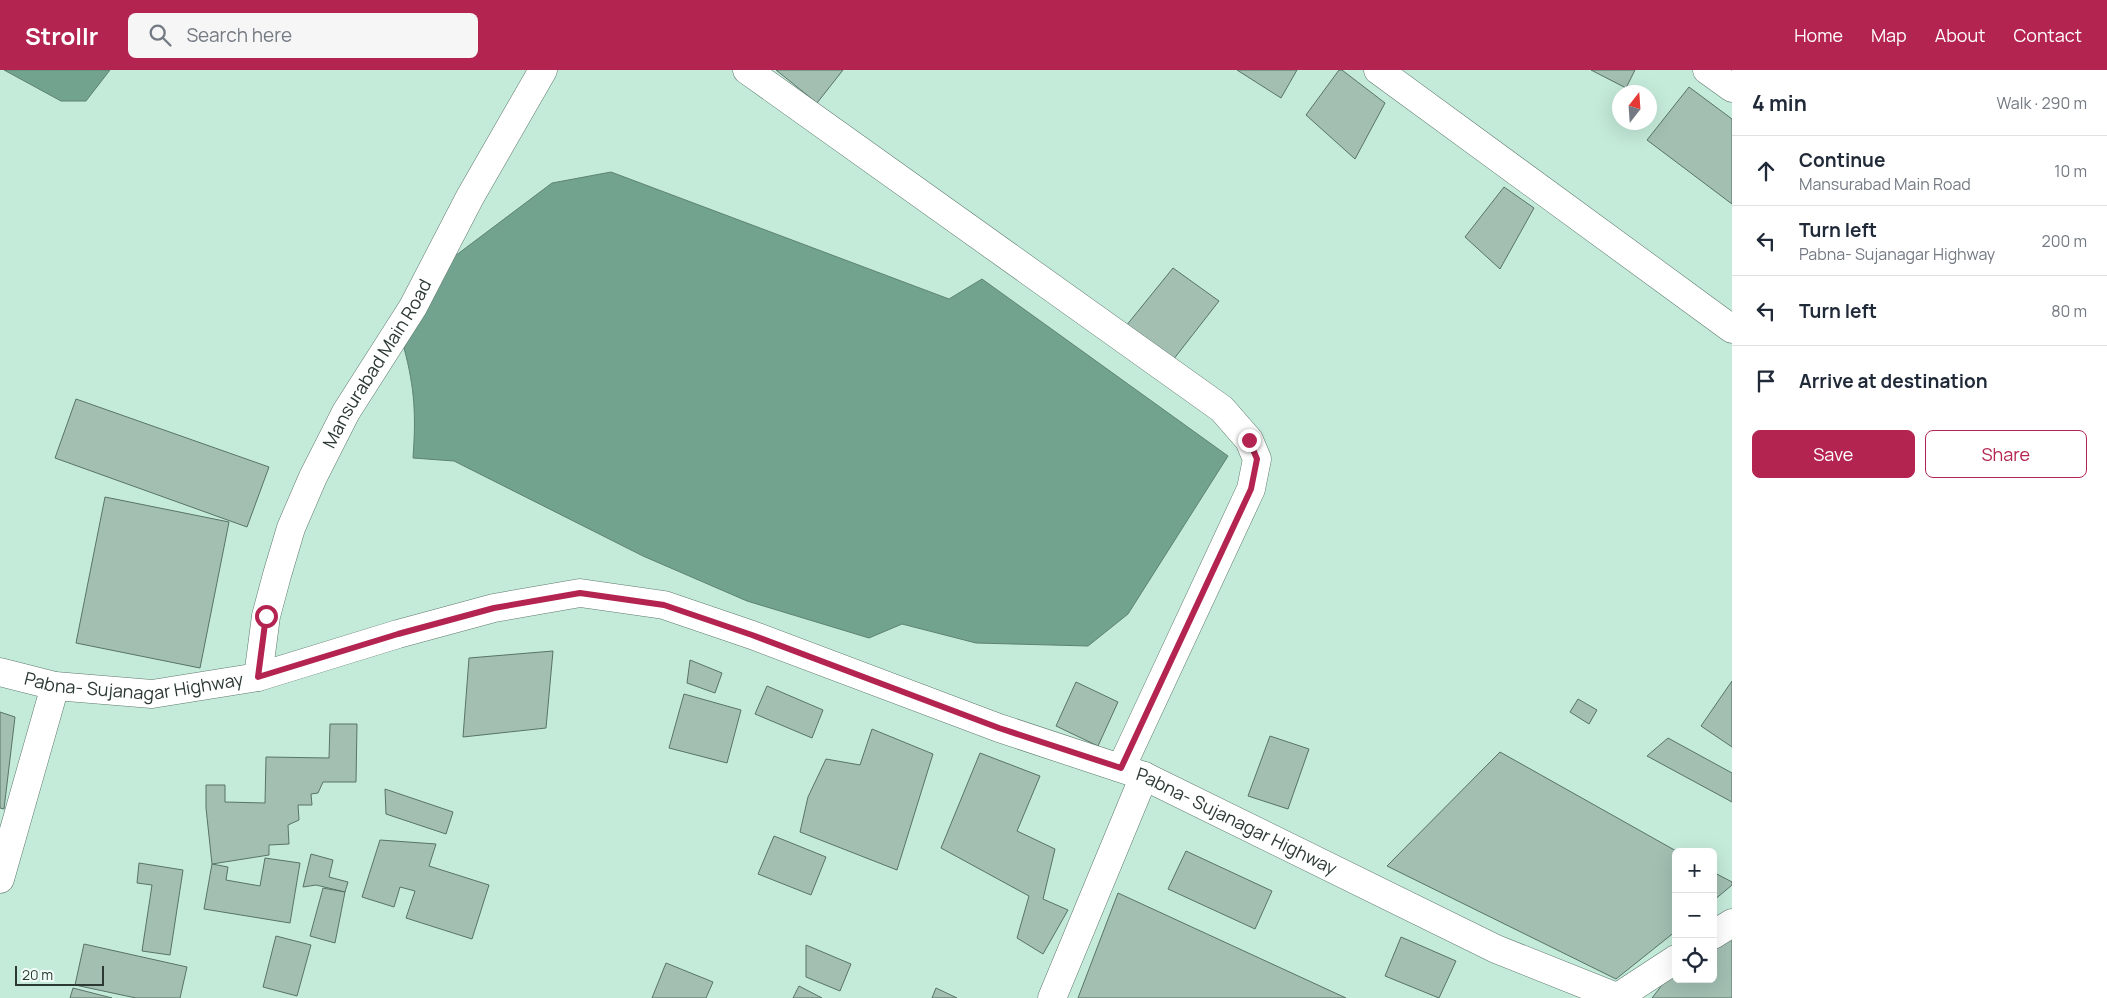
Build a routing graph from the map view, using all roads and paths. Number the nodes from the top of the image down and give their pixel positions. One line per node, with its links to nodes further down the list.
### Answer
1 (543, 70): 8 (street, Mansurabad Main Road)
2 (747, 70): 10 (street)
3 (1378, 70): 6 (street)
4 (1708, 70): 5 (street)
5 (1732, 88)
6 (1732, 329)
7 (0, 672): 9 (street, Pabna- Sujanagar Highway)
8 (258, 677): 9 (street, Pabna- Sujanagar Highway); 10 (street, Pabna- Sujanagar Highway)
9 (55, 686): 11 (street)
10 (1132, 772): 15 (street); 16 (street, Pabna- Sujanagar Highway)
11 (0, 879)
12 (1732, 923): 13 (street)
13 (1717, 932)
14 (1672, 962): 16 (street)
15 (1052, 998)
16 (1618, 998)

